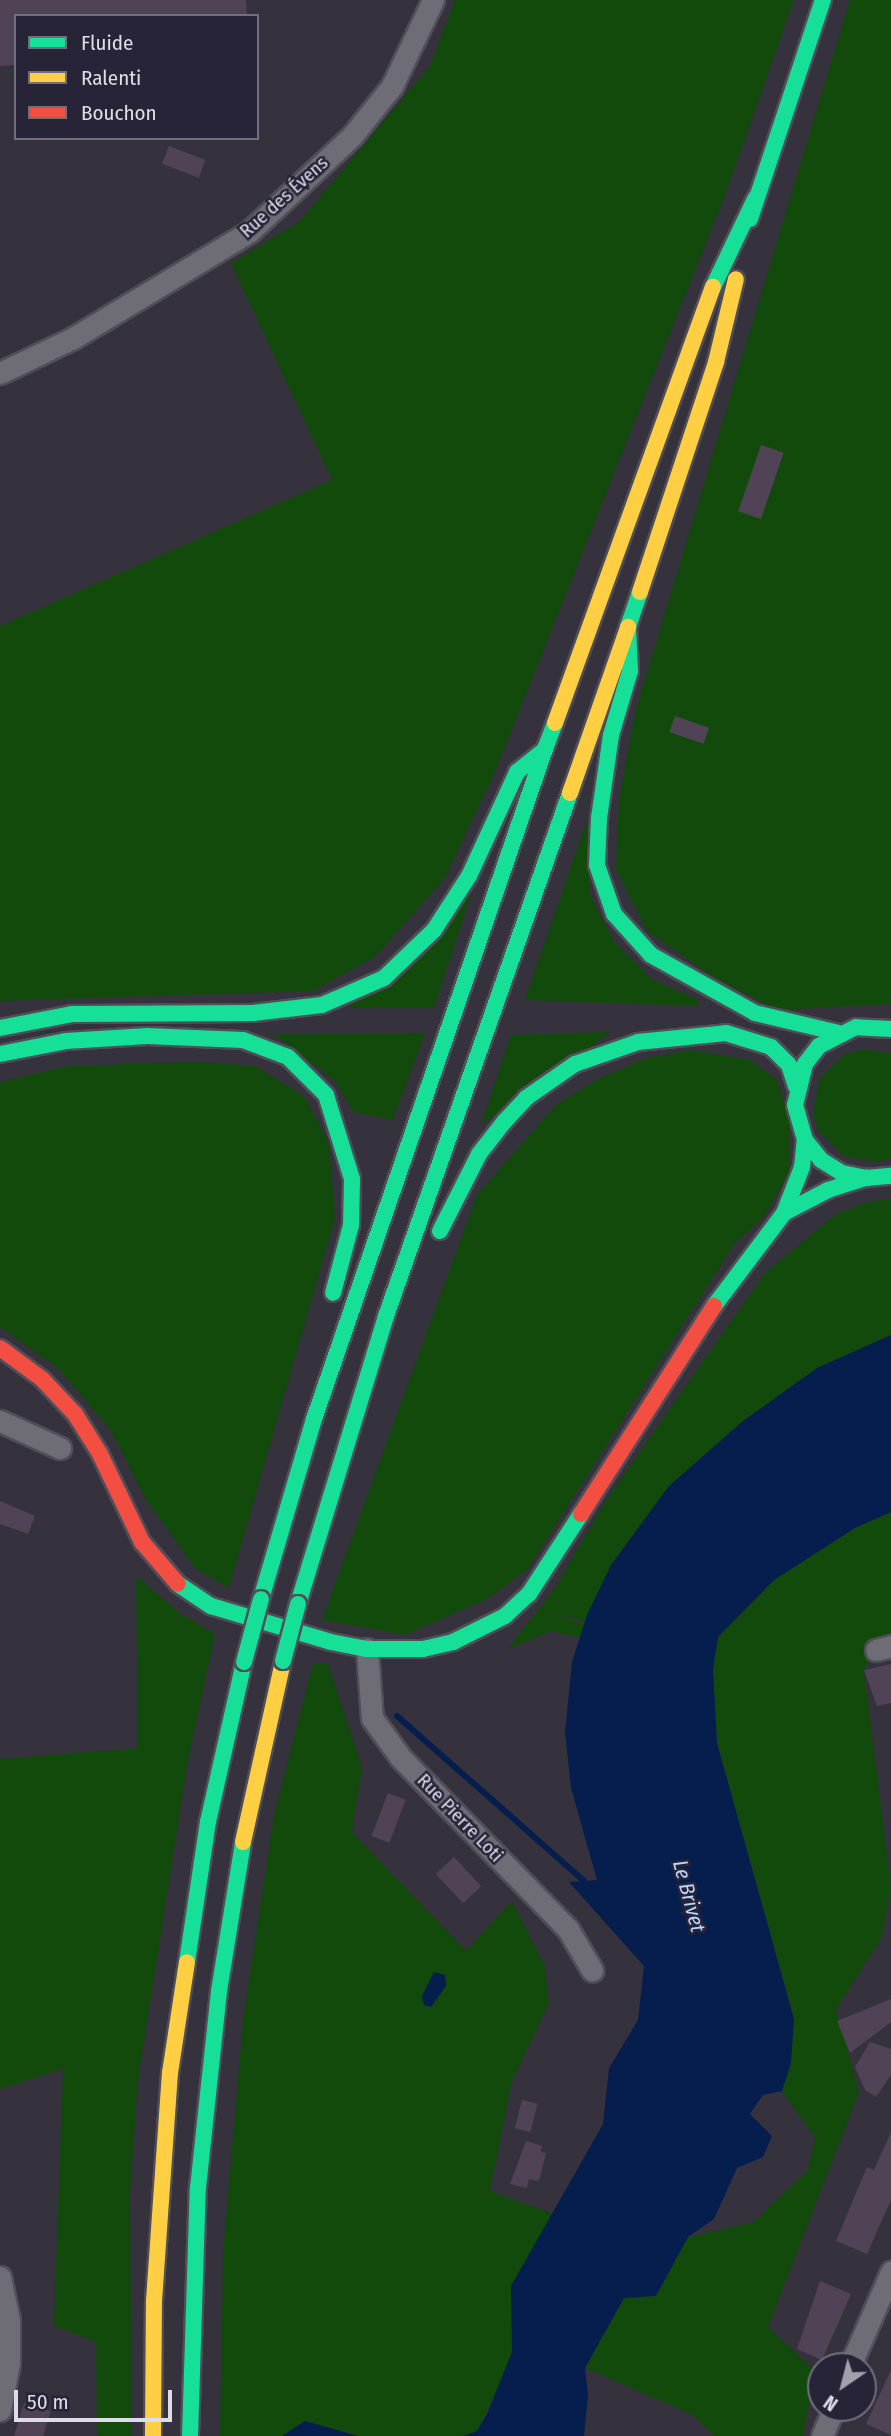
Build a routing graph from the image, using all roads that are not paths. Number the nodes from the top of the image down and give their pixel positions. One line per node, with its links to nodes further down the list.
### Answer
1 (433, 0): 4 (street, Rue des Évens)
2 (823, 0): 3 (main road)
3 (755, 200): 5 (main road); 6 (main road)
4 (0, 373)
5 (628, 627): 9 (main road); 23 (main road)
6 (545, 749): 7 (main road); 21 (main road)
7 (0, 1028)
8 (891, 1029): 9 (main road)
9 (838, 1034): 11 (main road)
10 (0, 1054): 17 (main road)
11 (796, 1086): 12 (main road); 16 (main road)
12 (805, 1140): 14 (main road); 15 (main road)
13 (891, 1176): 14 (main road)
14 (866, 1178): 15 (main road)
15 (784, 1213): 25 (main road)
16 (433, 1246)
17 (330, 1304)
18 (401, 1327): 23 (main road)
19 (0, 1348): 25 (main road)
20 (316, 1357): 21 (main road)
21 (314, 1419): 31 (main road, bridge)
22 (0, 1421): 24 (street)
23 (349, 1433): 32 (main road, bridge)
24 (60, 1448)
25 (368, 1648): 26 (street, Rue Pierre Loti)
26 (593, 1970)
27 (891, 2272): 29 (street)
28 (0, 2277): 30 (street)
29 (856, 2352)
30 (0, 2410)
31 (153, 2436)
32 (190, 2436)

